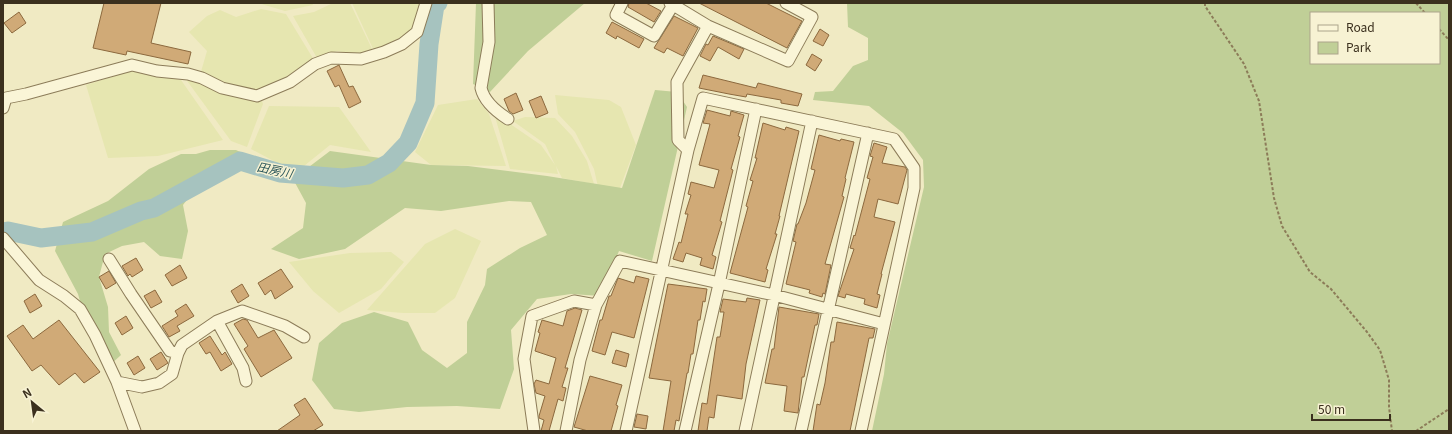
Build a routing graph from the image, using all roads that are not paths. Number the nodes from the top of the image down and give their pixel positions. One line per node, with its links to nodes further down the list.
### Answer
1 (426, 3): 7 (street)
2 (488, 3): 9 (street)
3 (622, 3): 5 (street)
4 (786, 3): 6 (street)
5 (672, 4): 6 (street)
6 (708, 26): 12 (street)
7 (3, 108)
8 (756, 109): 10 (street); 12 (street); 16 (street)
9 (508, 119)
10 (812, 121): 11 (street); 17 (street)
11 (868, 133): 19 (street); 21 (street)
12 (688, 150): 15 (street)
13 (3, 238): 25 (street)
14 (109, 259): 23 (street)
15 (662, 271): 16 (street); 18 (street); 29 (street)
16 (719, 284): 17 (street); 30 (street)
17 (774, 295): 19 (street); 31 (street)
18 (596, 305): 27 (street); 28 (street)
19 (827, 309): 21 (street); 32 (street)
20 (217, 321): 22 (street); 23 (street); 24 (street)
21 (884, 324): 33 (street)
22 (304, 337)
23 (178, 353): 25 (street)
24 (246, 381)
25 (117, 382): 26 (street)
26 (135, 431)
27 (534, 431)
28 (566, 431)
29 (626, 431)
30 (685, 431)
31 (745, 431)
32 (801, 431)
33 (861, 431)

